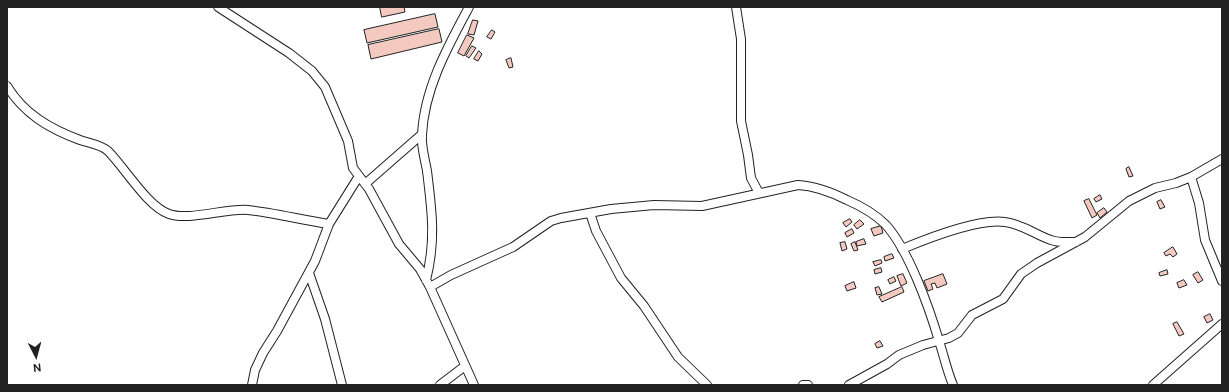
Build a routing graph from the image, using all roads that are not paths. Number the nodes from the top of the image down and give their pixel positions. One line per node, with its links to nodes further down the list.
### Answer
1 (218, 7): 7 (street)
2 (470, 7): 5 (street)
3 (736, 7): 10 (street)
4 (7, 86): 12 (street)
5 (422, 135): 9 (street); 17 (street)
6 (1222, 159): 8 (street)
7 (359, 176): 9 (street); 12 (street)
8 (1190, 177): 13 (street); 16 (street)
9 (365, 184): 17 (street)
10 (759, 193): 11 (street); 14 (street)
11 (590, 213): 17 (street); 25 (street)
12 (328, 224): 15 (street)
13 (1076, 242): 14 (street); 19 (street)
14 (902, 249): 19 (street)
15 (309, 273): 21 (street); 22 (street)
16 (1222, 281)
17 (428, 284): 20 (street)
18 (1222, 324): 30 (street)
19 (939, 341): 28 (street); 29 (street)
20 (465, 366): 23 (street); 24 (street)
21 (252, 385)
22 (342, 385)
23 (440, 385)
24 (474, 385)
25 (707, 385)
26 (803, 385): 27 (street)
27 (808, 385)
28 (849, 385)
29 (953, 385)
30 (1153, 385)

